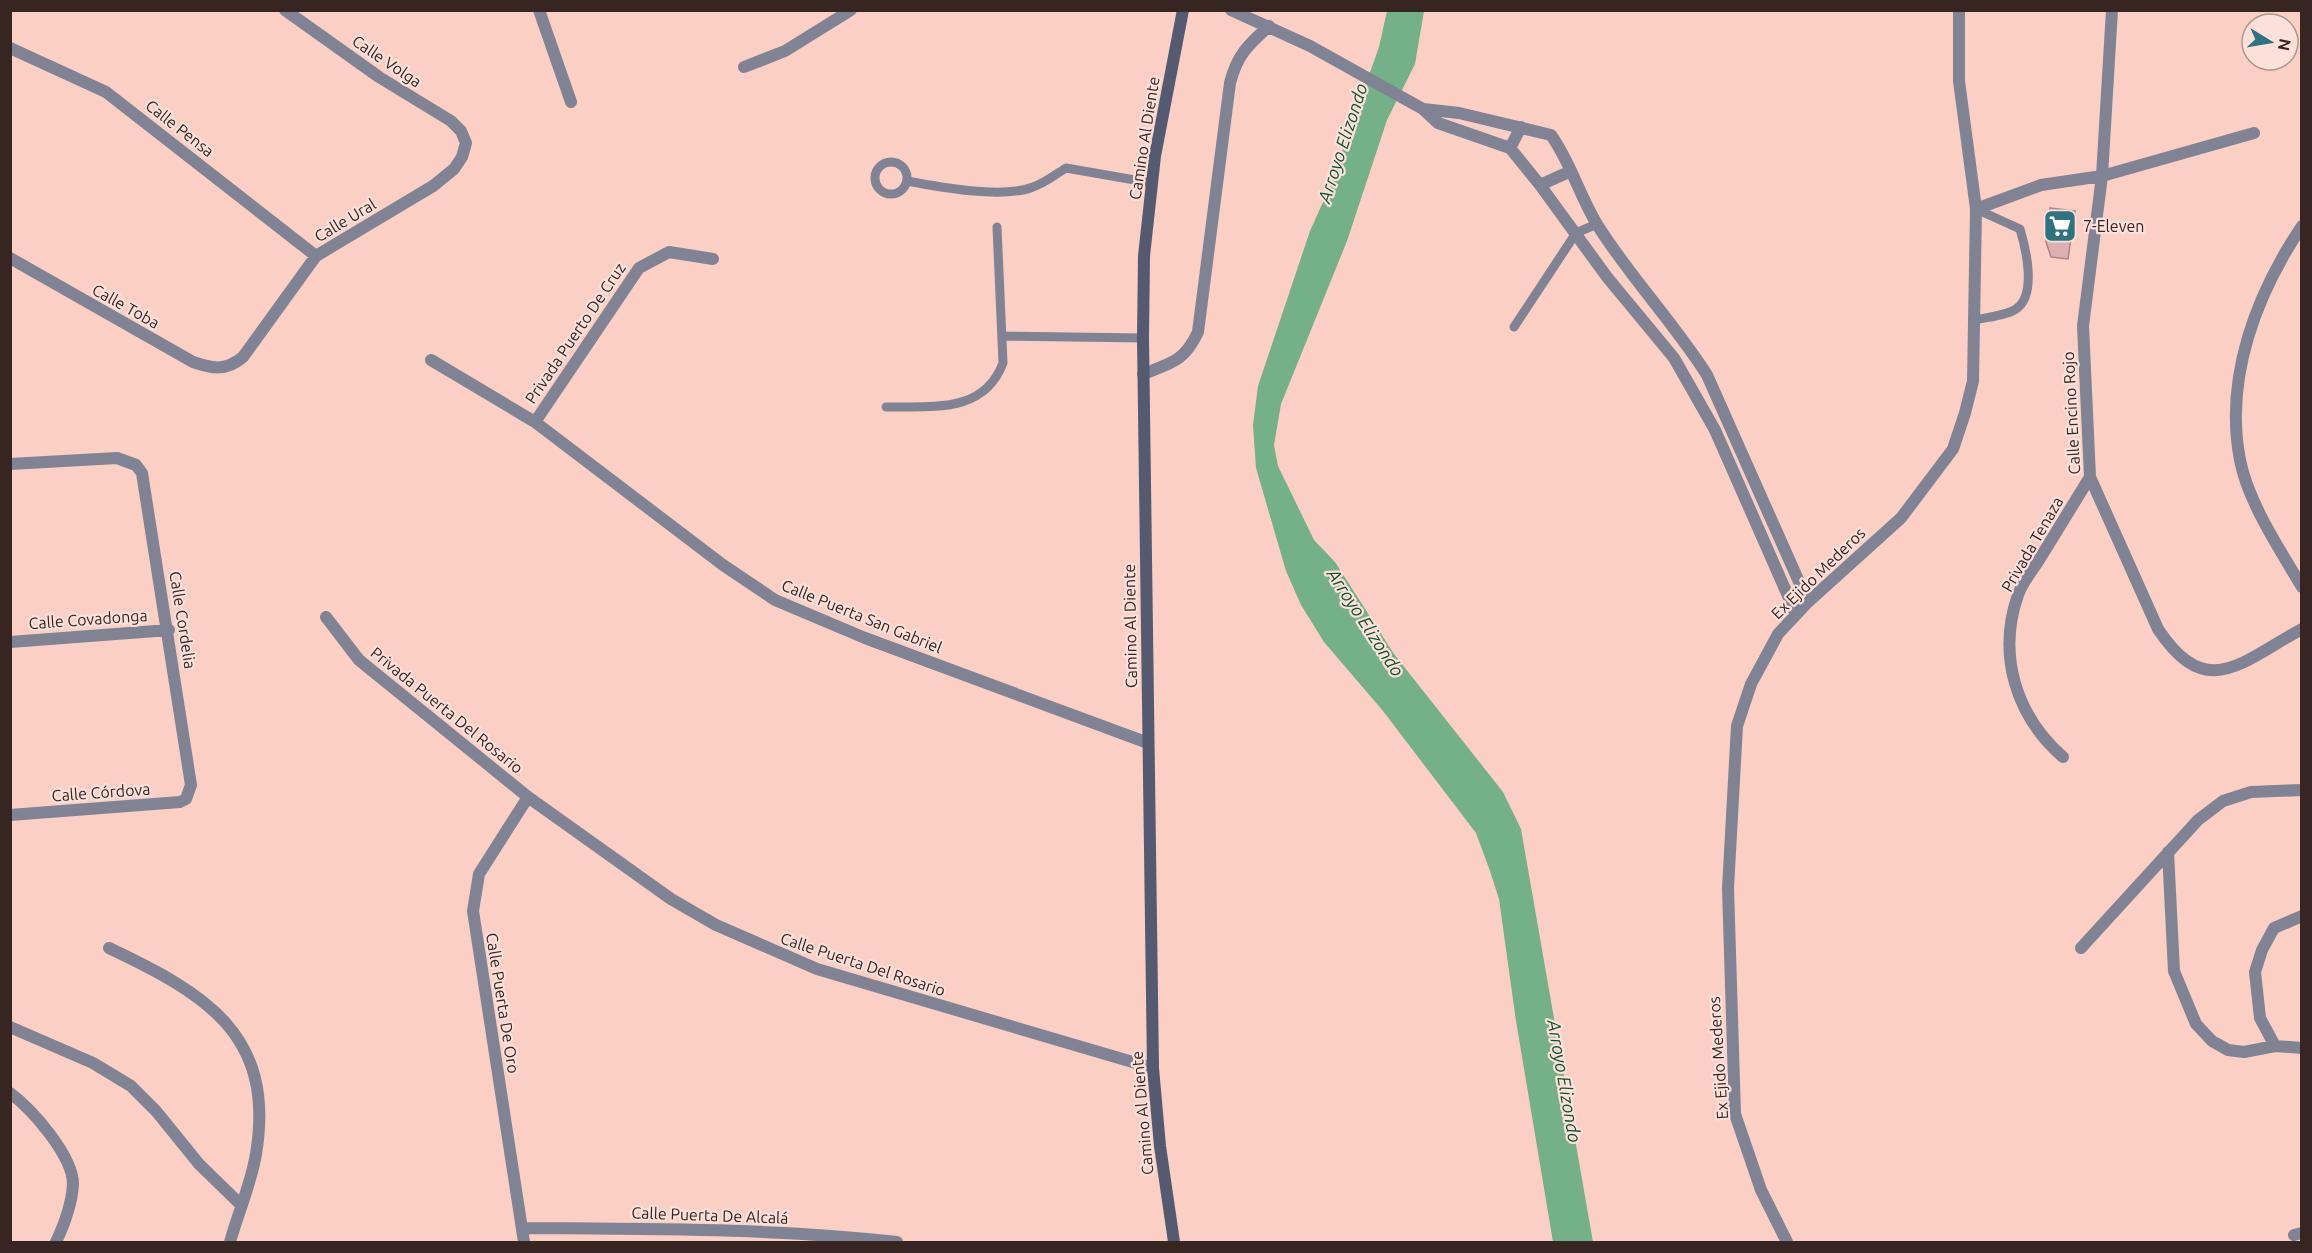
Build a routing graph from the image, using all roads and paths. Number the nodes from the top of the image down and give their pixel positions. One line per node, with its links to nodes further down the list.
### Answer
1 (285, 10): 15 (street, Calle Volga)
2 (539, 10): 11 (street)
3 (851, 10): 10 (street)
4 (1183, 10): 20 (street, Camino Al Diente)
5 (1231, 10): 8 (street)
6 (1959, 10): 22 (street, Ex Ejido Mederos)
7 (2112, 10): 18 (street, Calle Encino Rojo)
8 (1269, 26): 12 (street); 36 (street)
9 (10, 48): 27 (street, Calle Pensa)
10 (744, 67)
11 (571, 102)
12 (1423, 109): 13 (street); 16 (street)
13 (1521, 127): 16 (street); 17 (street)
14 (2254, 133): 18 (street)
15 (466, 143): 27 (street, Calle Ural)
16 (1510, 148): 21 (street)
17 (1572, 171): 21 (street); 23 (street)
18 (2102, 176): 22 (street); 42 (street, Calle Encino Rojo)
19 (907, 181): 20 (lane)
20 (1152, 183): 33 (street, Camino Al Diente)
21 (1540, 185): 26 (street)
22 (1976, 209): 30 (street, Ex Ejido Mederos); 30 (lane)
23 (1597, 224): 26 (lane); 39 (street)
24 (2301, 226): 43 (street)
25 (997, 227): 32 (lane)
26 (1576, 233): 31 (lane); 40 (street)
27 (316, 256): 35 (street, Calle Ural)
28 (10, 258): 35 (street, Calle Toba)
29 (713, 259): 38 (street, Privada Puerto De Cruz)
30 (1975, 320): 44 (street, Ex Ejido Mederos)
31 (1514, 327)
32 (1002, 336): 33 (lane); 37 (lane)
33 (1143, 338): 36 (street, Camino Al Diente)
34 (431, 360): 38 (street, Calle Puerta San Gabriel)
35 (230, 367)
36 (1143, 374): 50 (street, Camino Al Diente)
37 (886, 407)
38 (535, 422): 50 (street, Calle Puerta San Gabriel)
39 (1730, 423): 40 (street); 44 (street)
40 (1715, 430): 45 (street)
41 (10, 464): 48 (street, Calle Cordelia)
42 (2090, 477): 47 (street, Calle Encino Rojo); 51 (street, Privada Tenaza)
43 (2301, 588)
44 (1808, 602): 45 (street, Ex Ejido Mederos)
45 (1796, 614): 72 (street, Ex Ejido Mederos)
46 (326, 617): 54 (street, Privada Puerta Del Rosario)
47 (2301, 629)
48 (169, 630): 49 (street, Calle Covadonga); 53 (street, Calle Cordelia)
49 (10, 642)
50 (1148, 743): 63 (street, Camino Al Diente)
51 (2063, 756)
52 (2301, 790): 56 (street)
53 (190, 792): 55 (street, Calle Córdova)
54 (528, 797): 63 (street, Calle Puerta Del Rosario); 66 (street, Calle Puerta De Oro)
55 (10, 815)
56 (2168, 852): 59 (street); 61 (street)
57 (2301, 916): 61 (street)
58 (109, 948): 65 (street)
59 (2081, 948)
60 (10, 1027): 65 (street)
61 (2275, 1046): 62 (street)
62 (2301, 1048)
63 (1153, 1068): 71 (street, Camino Al Diente)
64 (10, 1093): 67 (street)
65 (240, 1204): 68 (street)
66 (522, 1228): 69 (street, Calle Puerta De Oro); 70 (street, Calle Puerta De Alcalá)
67 (56, 1242)
68 (231, 1242)
69 (524, 1242)
70 (897, 1242)
71 (1174, 1242)
72 (1787, 1242)

